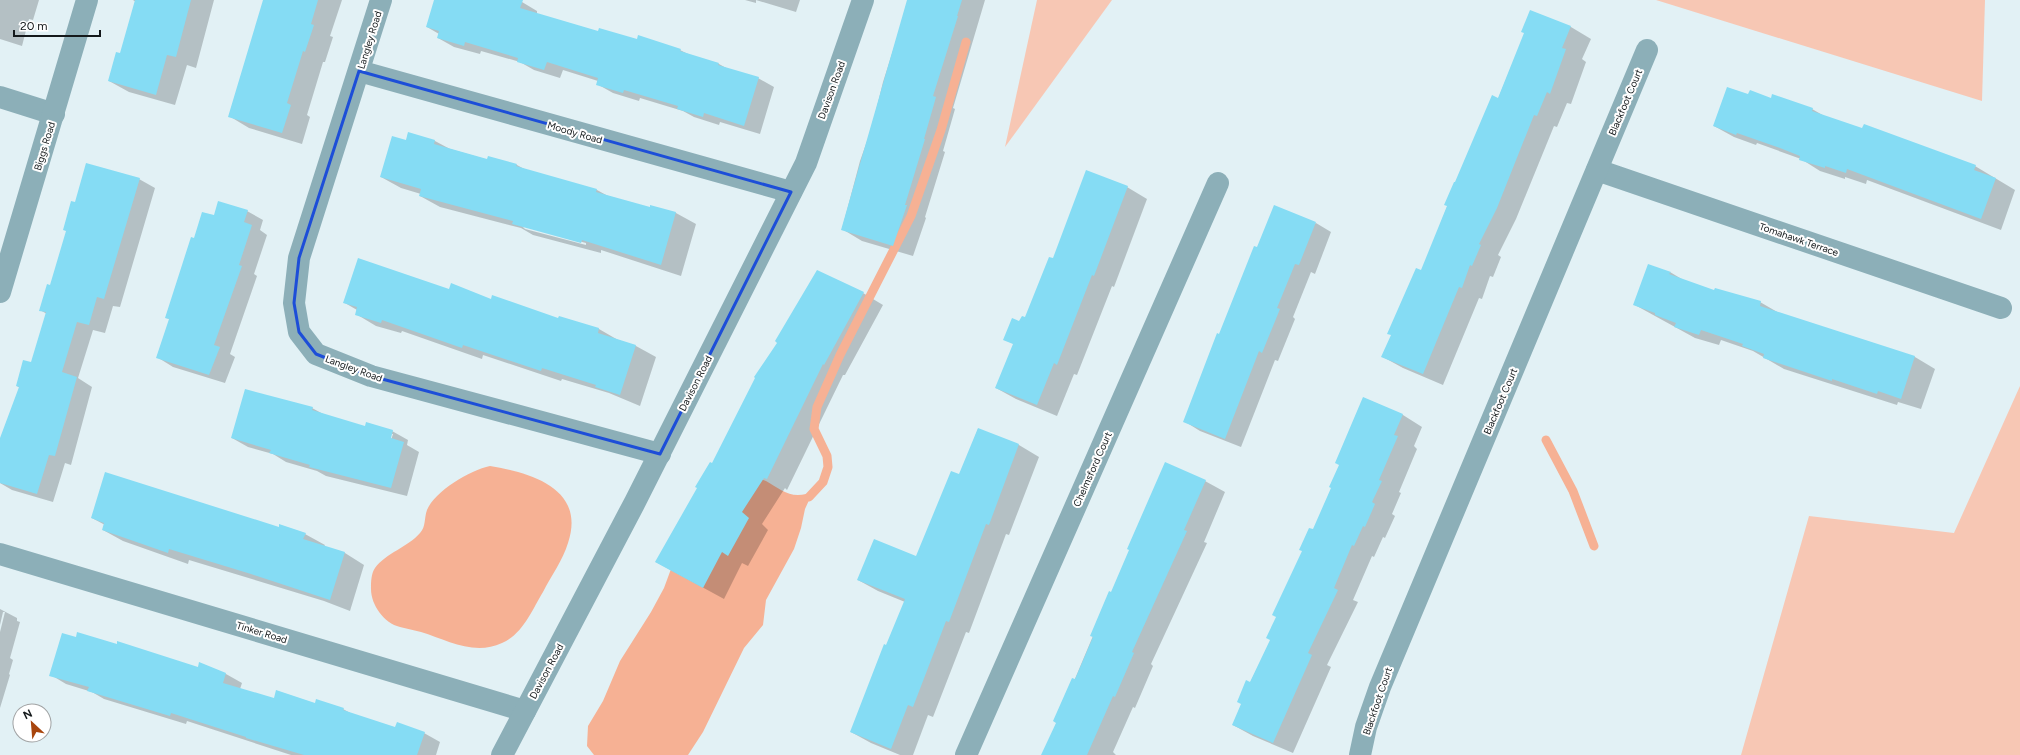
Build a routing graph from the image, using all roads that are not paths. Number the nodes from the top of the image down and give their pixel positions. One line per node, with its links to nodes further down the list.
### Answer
1 (87, 0): 7 (street, Biggs Road)
2 (381, 0): 5 (street, Langley Road)
3 (863, 0): 10 (street, Davison Road)
4 (1647, 50): 8 (street, Blackfoot Court)
5 (359, 71): 10 (street, Moody Road); 13 (street, Langley Road)
6 (0, 97): 7 (street)
7 (54, 114): 11 (street, Biggs Road)
8 (1596, 170): 12 (street, Tomahawk Terrace); 18 (street, Blackfoot Court)
9 (1218, 183): 17 (street, Chelmsford Court)
10 (791, 192): 13 (street, Davison Road)
11 (0, 292)
12 (2001, 308)
13 (660, 454): 15 (street, Davison Road)
14 (0, 554): 15 (street, Tinker Road)
15 (525, 711): 16 (street, Davison Road)
16 (502, 755)
17 (966, 755)
18 (1360, 755)

